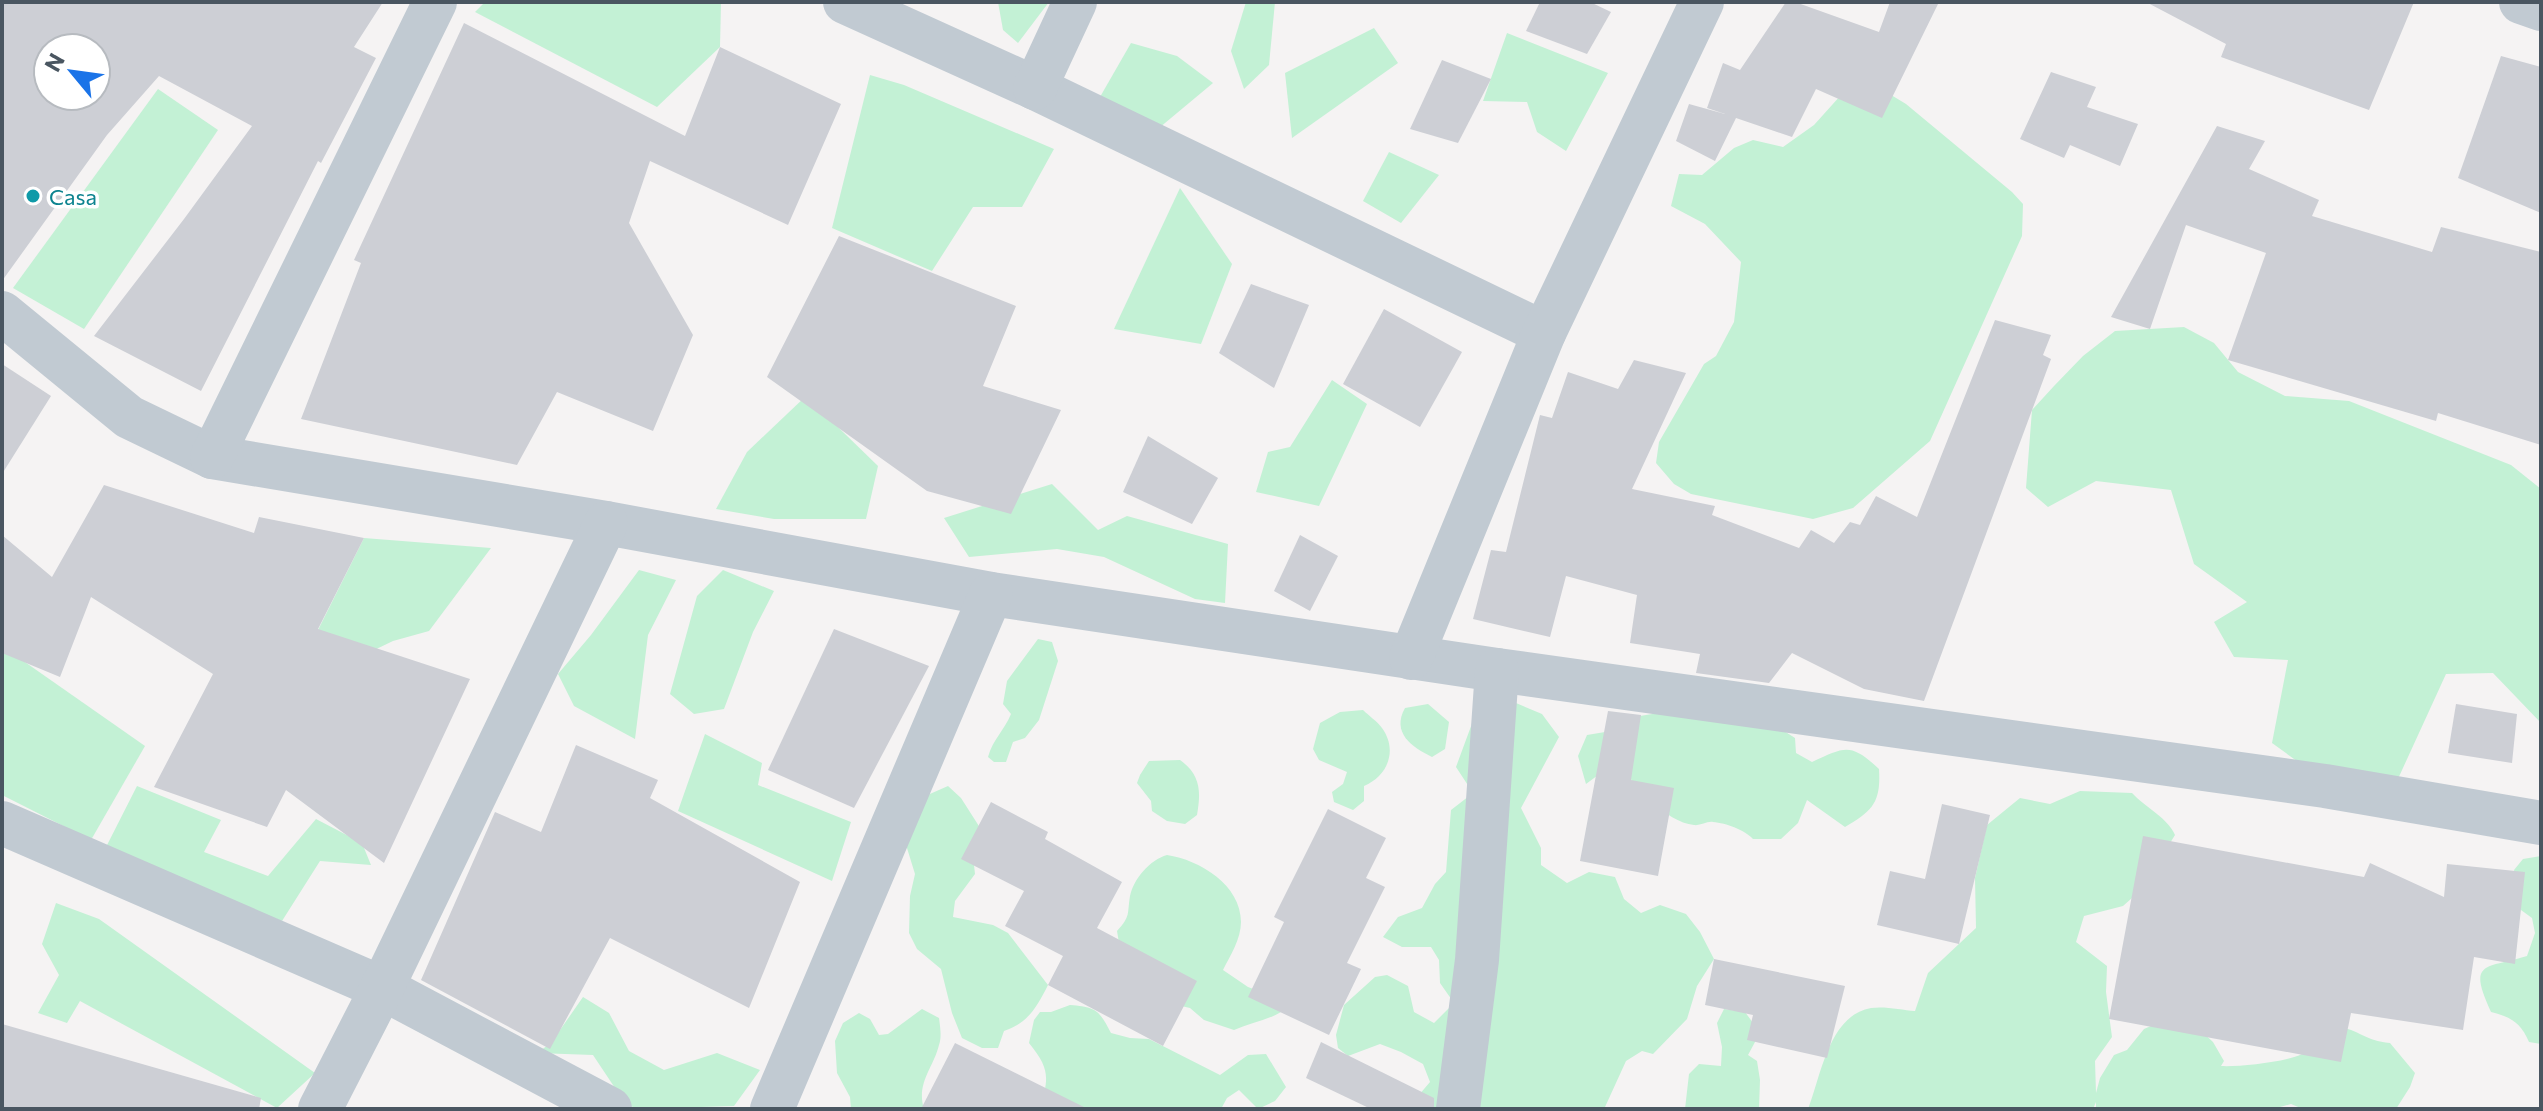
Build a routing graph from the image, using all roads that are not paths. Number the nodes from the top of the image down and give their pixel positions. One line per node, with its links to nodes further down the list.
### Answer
1 (435, 2): 10 (street)
2 (845, 2): 7 (street)
3 (1075, 2): 7 (street)
4 (1702, 2): 9 (street)
5 (2521, 2): 6 (street)
6 (2541, 9)
7 (1035, 88): 9 (street)
8 (2, 313): 10 (street)
9 (1544, 333): 13 (street)
10 (212, 457): 11 (street)
11 (606, 523): 12 (street); 17 (street)
12 (991, 594): 13 (street); 20 (street)
13 (1411, 658): 14 (street)
14 (1497, 670): 16 (street); 21 (street)
15 (2, 823): 17 (street)
16 (2541, 823)
17 (382, 988): 18 (street); 19 (street)
18 (320, 1109)
19 (610, 1109)
20 (772, 1109)
21 (1458, 1109)

